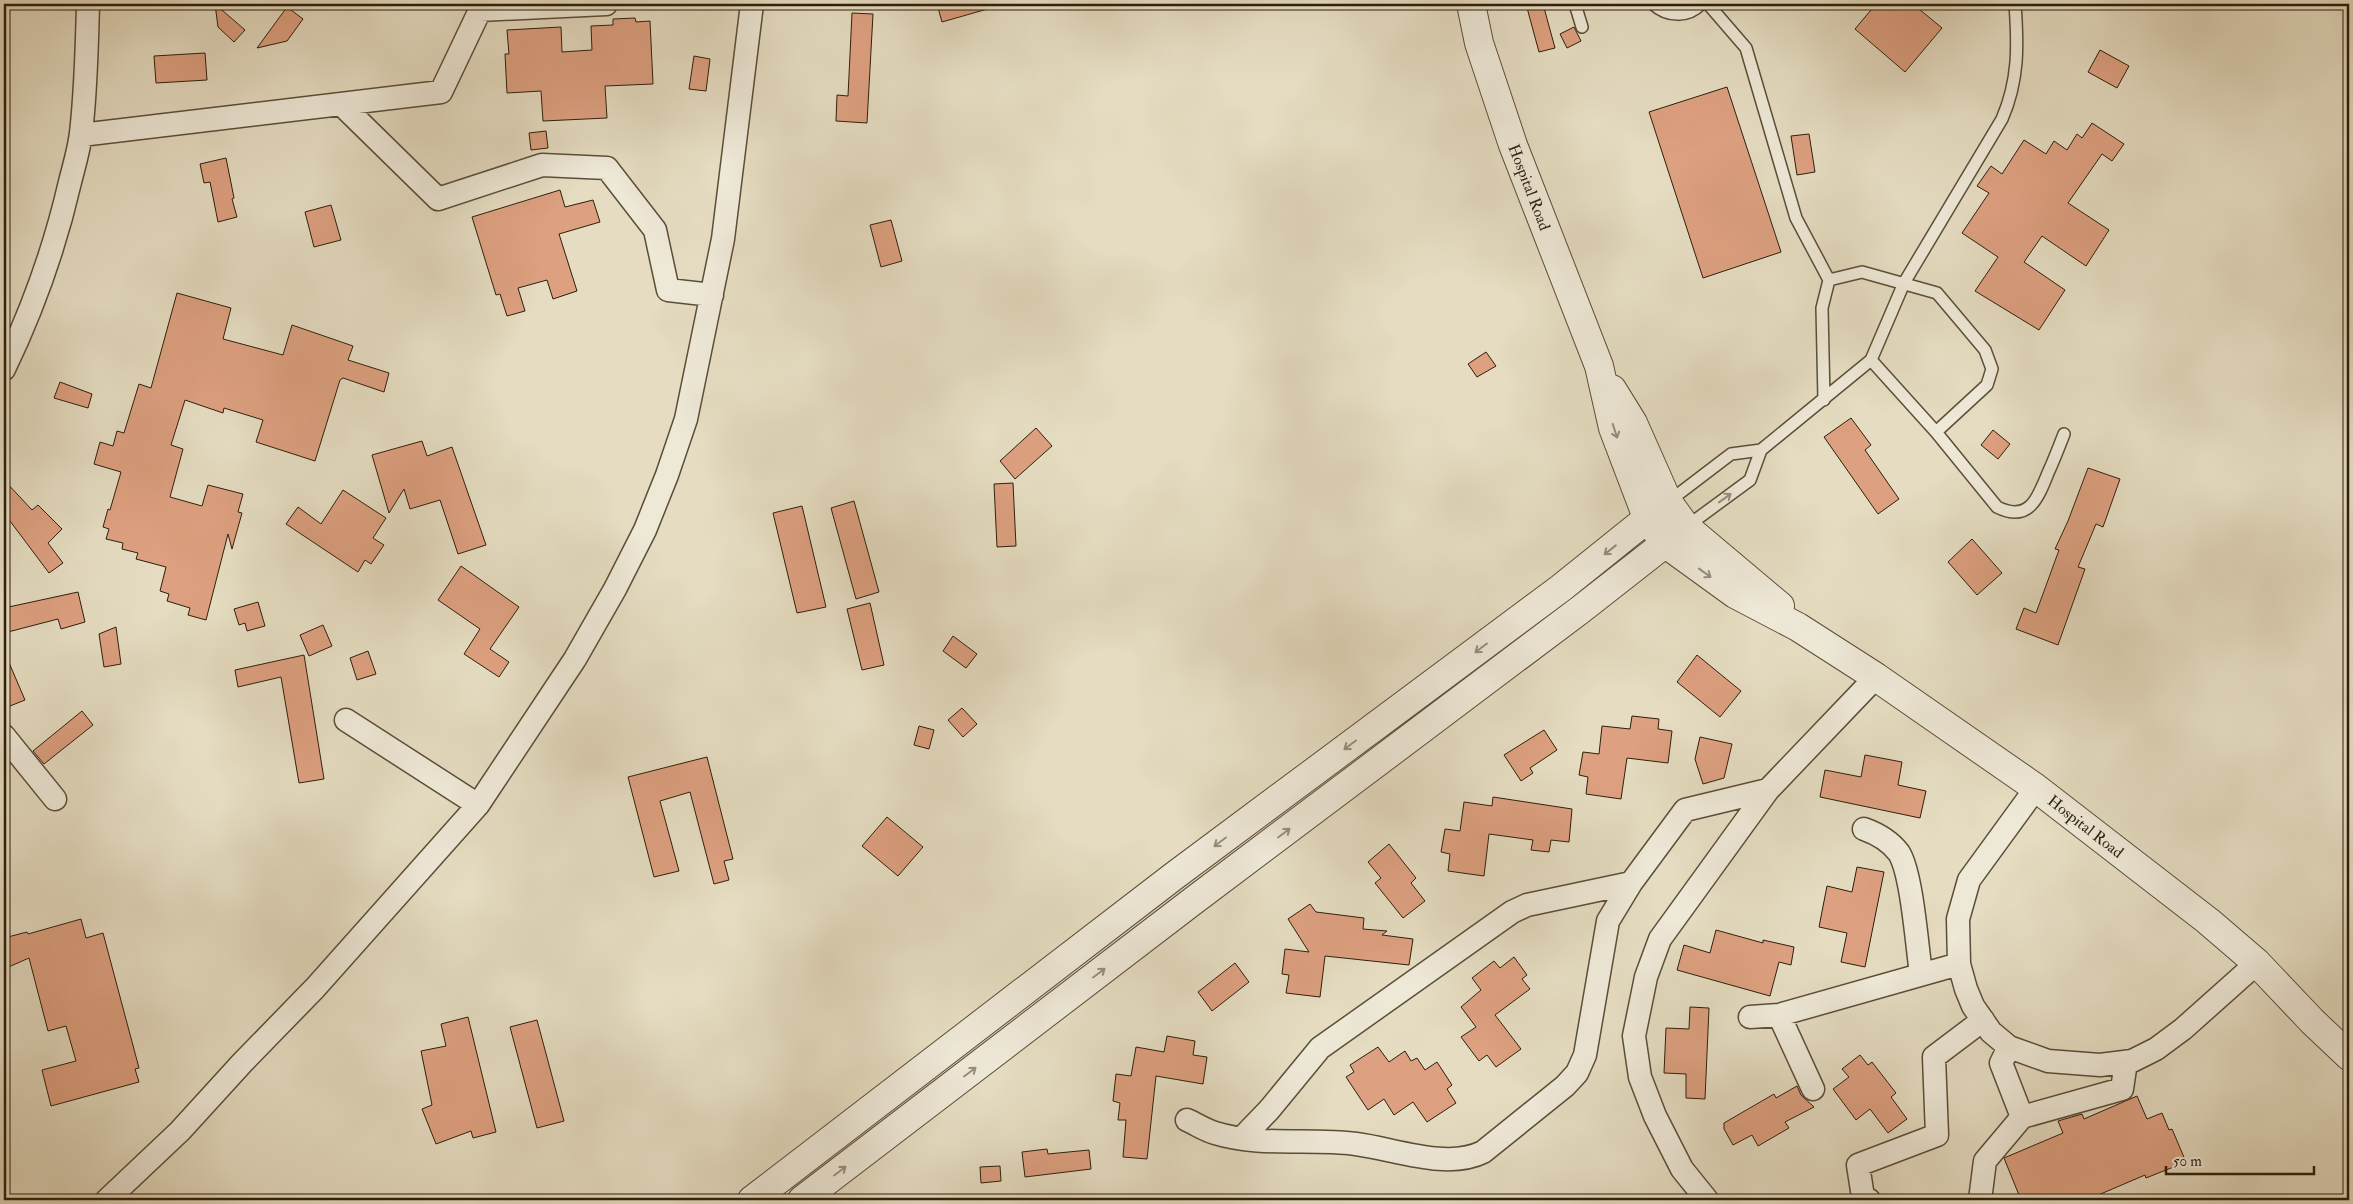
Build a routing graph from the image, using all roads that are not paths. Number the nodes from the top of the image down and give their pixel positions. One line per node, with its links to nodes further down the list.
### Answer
1 (88, 4): 12 (street)
2 (606, 4): 11 (street)
3 (752, 4): 15 (street)
4 (1470, 4): 17 (street, Hospital Road)
5 (1575, 4): 10 (lane)
6 (1653, 4): 7 (lane)
7 (1702, 4)
8 (1708, 4): 13 (lane)
9 (2016, 4): 14 (lane)
10 (1582, 27)
11 (342, 104): 12 (street); 15 (street)
12 (80, 135): 18 (street)
13 (1829, 280): 14 (lane); 19 (lane)
14 (1904, 283): 16 (lane); 20 (lane)
15 (712, 295): 36 (street)
16 (1871, 360): 19 (lane); 20 (lane)
17 (1599, 366): 23 (street); 24 (street, one-way to 24)
18 (4, 369)
19 (1824, 400): 22 (lane)
20 (1936, 432): 21 (lane)
21 (2064, 434)
22 (1761, 450): 23 (lane); 25 (lane, one-way to 22)
23 (1668, 502): 24 (street); 25 (street)
24 (1648, 520): 26 (street); 27 (street, one-way to 27)
25 (1686, 527): 26 (street); 29 (street)
26 (1666, 544): 28 (street); 29 (street, one-way to 29)
27 (1561, 588): 28 (street); 38 (street, one-way to 38)
28 (1580, 610): 40 (street, one-way to 28)
29 (1798, 627): 30 (street, Hospital Road)
30 (1876, 677): 33 (street, Hospital Road); 34 (street)
31 (346, 720): 36 (street)
32 (4, 736): 35 (street)
33 (2036, 788): 41 (street, Hospital Road); 42 (street)
34 (1768, 790): 39 (street); 58 (street)
35 (55, 800)
36 (478, 805): 56 (street)
37 (1864, 829): 43 (street)
38 (1174, 876): 40 (street); 54 (street)
39 (1631, 883): 53 (street); 53 (street)
40 (1193, 901): 55 (street, one-way to 40)
41 (2257, 963): 48 (street, Hospital Road); 49 (street)
42 (1959, 964): 43 (street); 46 (street)
43 (1921, 974): 44 (street)
44 (1779, 1015): 45 (street); 50 (street)
45 (1750, 1017)
46 (1983, 1020): 47 (street); 59 (street)
47 (2009, 1047): 49 (street); 51 (street)
48 (2349, 1056)
49 (2126, 1062): 51 (street)
50 (1813, 1089)
51 (2022, 1117): 60 (street)
52 (1187, 1120): 53 (street)
53 (1242, 1138)
54 (792, 1169): 55 (street); 57 (street)
55 (806, 1197)
56 (107, 1200)
57 (752, 1200)
58 (1707, 1200)
59 (1869, 1200)
60 (1980, 1200)

